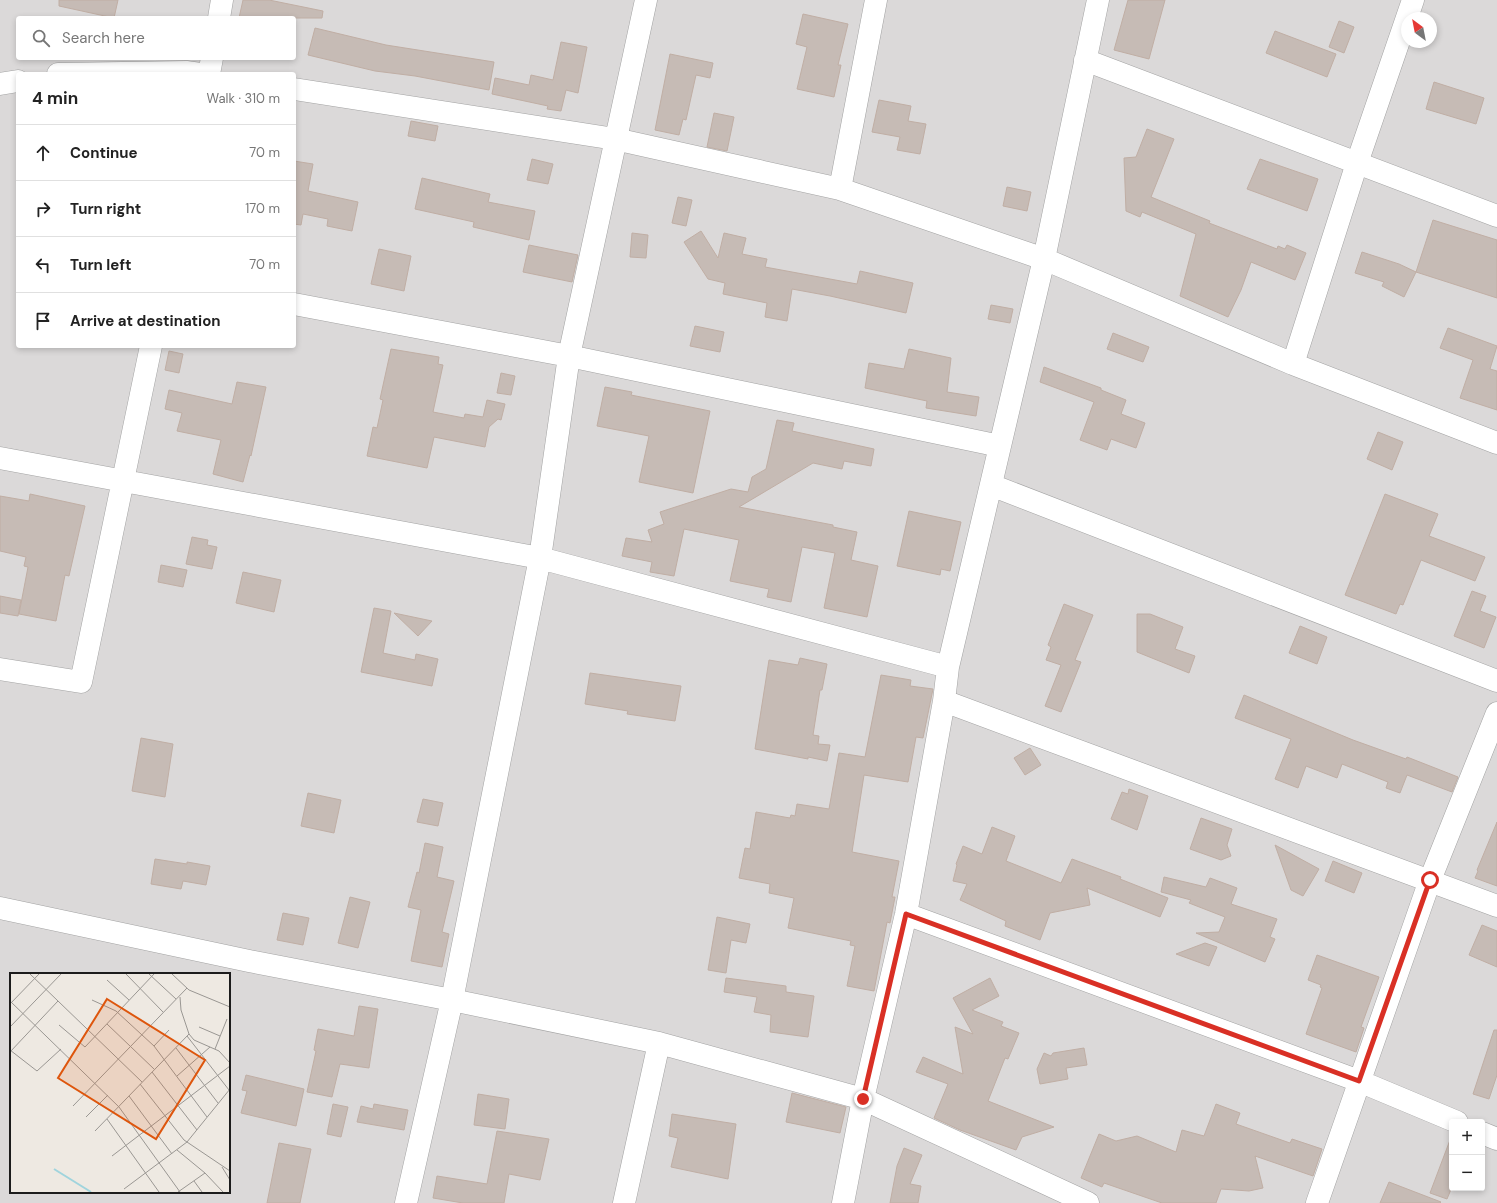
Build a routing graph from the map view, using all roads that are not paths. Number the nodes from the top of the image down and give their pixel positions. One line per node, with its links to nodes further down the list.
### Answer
1 (222, 0): 6 (street)
2 (646, 0): 13 (street)
3 (876, 0): 15 (street)
4 (1098, 0): 8 (street)
5 (1413, 0): 14 (street)
6 (219, 16)
7 (212, 60): 9 (street)
8 (1085, 60): 14 (street); 17 (street)
9 (209, 72)
10 (16, 81): 11 (street)
11 (0, 84)
12 (296, 88): 13 (street)
13 (615, 138): 15 (street); 20 (street)
14 (1357, 163): 16 (street); 21 (street)
15 (840, 189): 17 (street)
16 (1497, 216)
17 (1044, 259): 21 (street); 23 (street)
18 (296, 304): 20 (street)
19 (151, 348): 25 (street)
20 (569, 356): 23 (street); 27 (street)
21 (1293, 364): 22 (street)
22 (1497, 443)
23 (1000, 446): 26 (street)
24 (0, 458): 25 (street)
25 (122, 481): 27 (street); 29 (street)
26 (991, 485): 28 (street); 30 (street)
27 (540, 558): 28 (street); 37 (street)
28 (948, 667): 31 (street)
29 (0, 669)
30 (1497, 681)
31 (944, 701): 33 (street); 36 (street)
32 (1497, 713): 33 (street)
33 (1430, 880): 34 (street); 39 (street)
34 (1497, 906)
35 (0, 908): 37 (street)
36 (906, 914): 39 (street); 40 (street)
37 (452, 1000): 38 (street); 44 (street)
38 (659, 1043): 40 (street); 45 (street)
39 (1359, 1081): 41 (street); 48 (street)
40 (863, 1099): 46 (street); 47 (street)
41 (1450, 1119)
42 (1485, 1134): 43 (street)
43 (1497, 1139)
44 (406, 1203)
45 (624, 1203)
46 (843, 1203)
47 (1088, 1203)
48 (1317, 1203)

